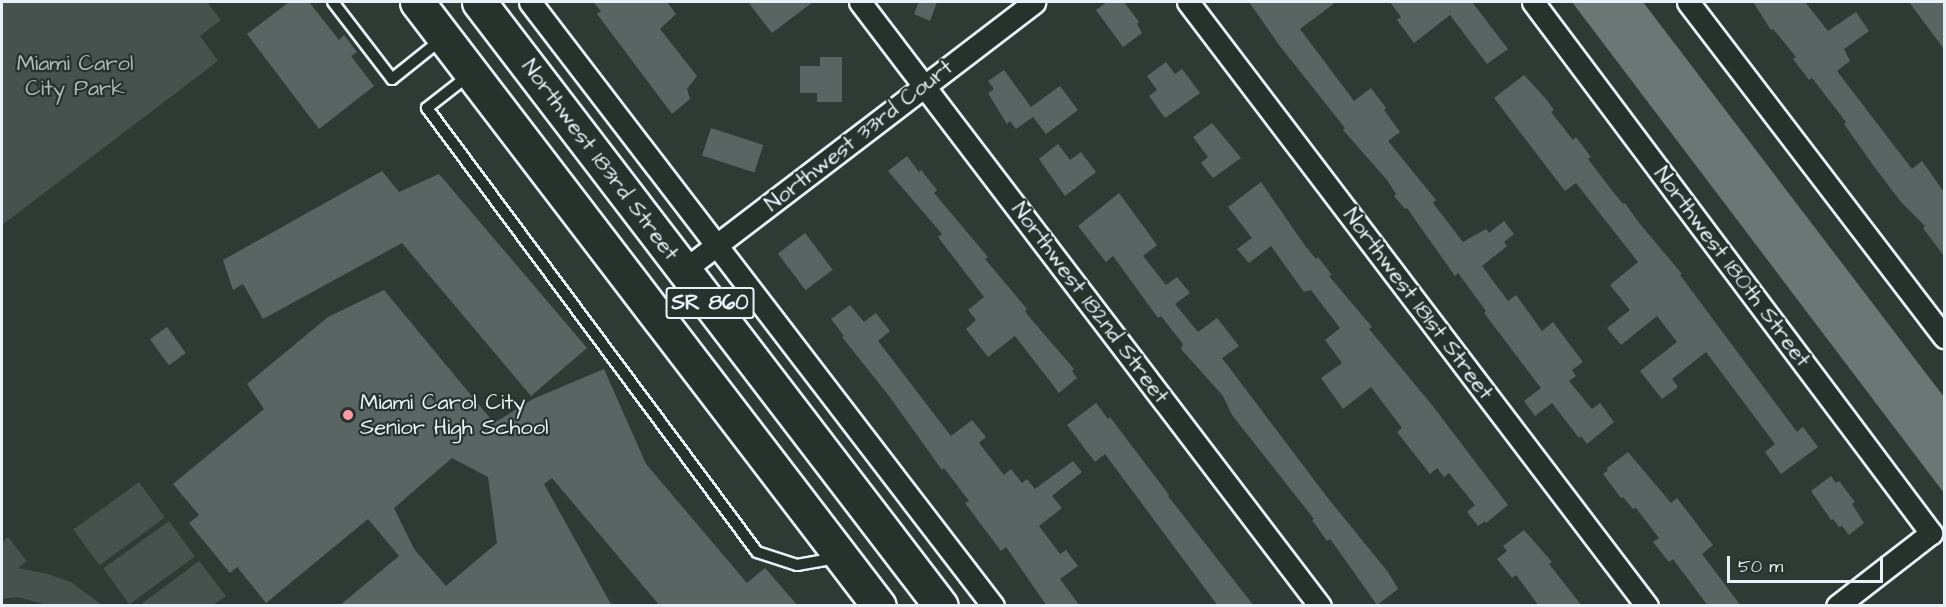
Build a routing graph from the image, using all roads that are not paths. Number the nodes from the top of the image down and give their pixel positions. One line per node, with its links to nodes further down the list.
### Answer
1 (333, 2): 10 (lane)
2 (417, 2): 10 (main road, SR 860)
3 (479, 2): 15 (main road, Northwest 183rd Street / SR 860)
4 (530, 2): 14 (street)
5 (860, 2): 12 (street, Northwest 182nd Street)
6 (1034, 2): 12 (street, Northwest 33rd Court)
7 (1188, 2): 22 (street, Northwest 181st Street)
8 (1533, 2): 23 (street, Northwest 180th Street)
9 (1688, 2): 16 (street)
10 (445, 37): 11 (main road, SR 860)
11 (472, 72): 13 (main road, SR 860); 17 (lane)
12 (924, 86): 14 (street, Northwest 33rd Court); 21 (street, Northwest 182nd Street)
13 (603, 244): 15 (main road); 17 (main road, SR 860)
14 (717, 246): 15 (street, Northwest 33rd Court); 20 (street)
15 (684, 270): 19 (main road, Northwest 183rd Street / SR 860)
16 (1944, 337)
17 (842, 556): 18 (main road, SR 860)
18 (879, 606)
19 (941, 606)
20 (993, 606)
21 (1320, 606)
22 (1647, 606)
23 (1837, 606)

